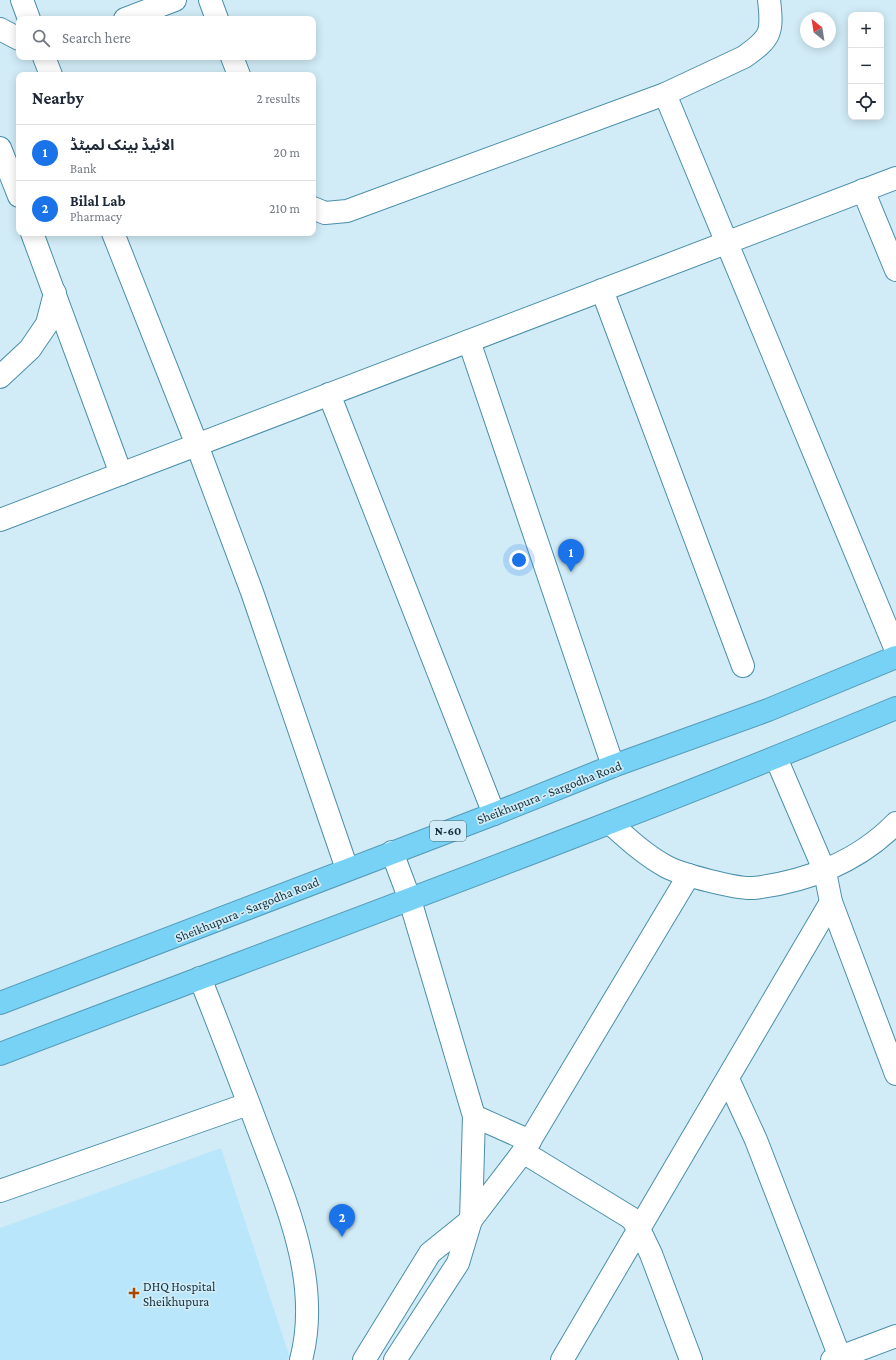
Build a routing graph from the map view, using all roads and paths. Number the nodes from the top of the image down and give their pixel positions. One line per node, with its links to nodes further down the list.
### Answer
1 (22, 0): 5 (street)
2 (175, 0): 6 (street)
3 (210, 0): 7 (street)
4 (769, 0): 14 (street)
5 (28, 16)
6 (133, 16)
7 (216, 16)
8 (0, 29): 9 (street)
9 (16, 37)
10 (45, 60): 12 (street)
11 (233, 60): 13 (street)
12 (50, 72)
13 (239, 72)
14 (666, 94): 19 (street); 22 (street)
15 (0, 148): 17 (street)
16 (896, 178): 18 (street)
17 (16, 188)
18 (863, 190): 22 (street); 23 (street)
19 (316, 209)
20 (33, 236): 25 (street)
21 (114, 236): 29 (street)
22 (727, 242): 24 (street); 32 (street)
23 (896, 270)
24 (602, 290): 26 (street); 34 (street)
25 (54, 293): 27 (street); 30 (street)
26 (469, 341): 28 (street); 37 (street)
27 (0, 377)
28 (329, 394): 29 (street); 38 (street)
29 (197, 445): 30 (street); 42 (street)
30 (121, 474): 31 (street)
31 (0, 520)
32 (896, 650)
33 (896, 657): 37 (highway, Sheikhupura - Sargodha Road / N-60)
34 (743, 666)
35 (896, 708): 36 (highway)
36 (776, 758): 39 (highway); 43 (street)
37 (613, 766): 38 (highway, Sheikhupura - Sargodha Road / N-60)
38 (494, 814): 41 (highway, Sheikhupura - Sargodha Road / N-60)
39 (610, 823): 44 (street); 45 (highway)
40 (896, 823): 43 (street)
41 (392, 852): 42 (highway, Sheikhupura - Sargodha Road / N-60); 45 (street)
42 (347, 869): 48 (highway, Sheikhupura - Sargodha Road / N-60)
43 (825, 872): 44 (street); 46 (street)
44 (689, 876): 54 (street)
45 (410, 900): 47 (highway); 53 (street)
46 (831, 902): 50 (street); 51 (street)
47 (200, 978): 49 (highway); 52 (street)
48 (0, 1003)
49 (0, 1054)
50 (896, 1074)
51 (728, 1078): 57 (street); 59 (street)
52 (248, 1104): 55 (street); 60 (street)
53 (474, 1116): 54 (street); 56 (street)
54 (526, 1146): 56 (street); 57 (street)
55 (0, 1191)
56 (470, 1220): 61 (street); 62 (street)
57 (639, 1229): 63 (street); 64 (street)
58 (896, 1336): 59 (street)
59 (838, 1359)
60 (301, 1360)
61 (364, 1360)
62 (395, 1360)
63 (562, 1360)
64 (691, 1360)

